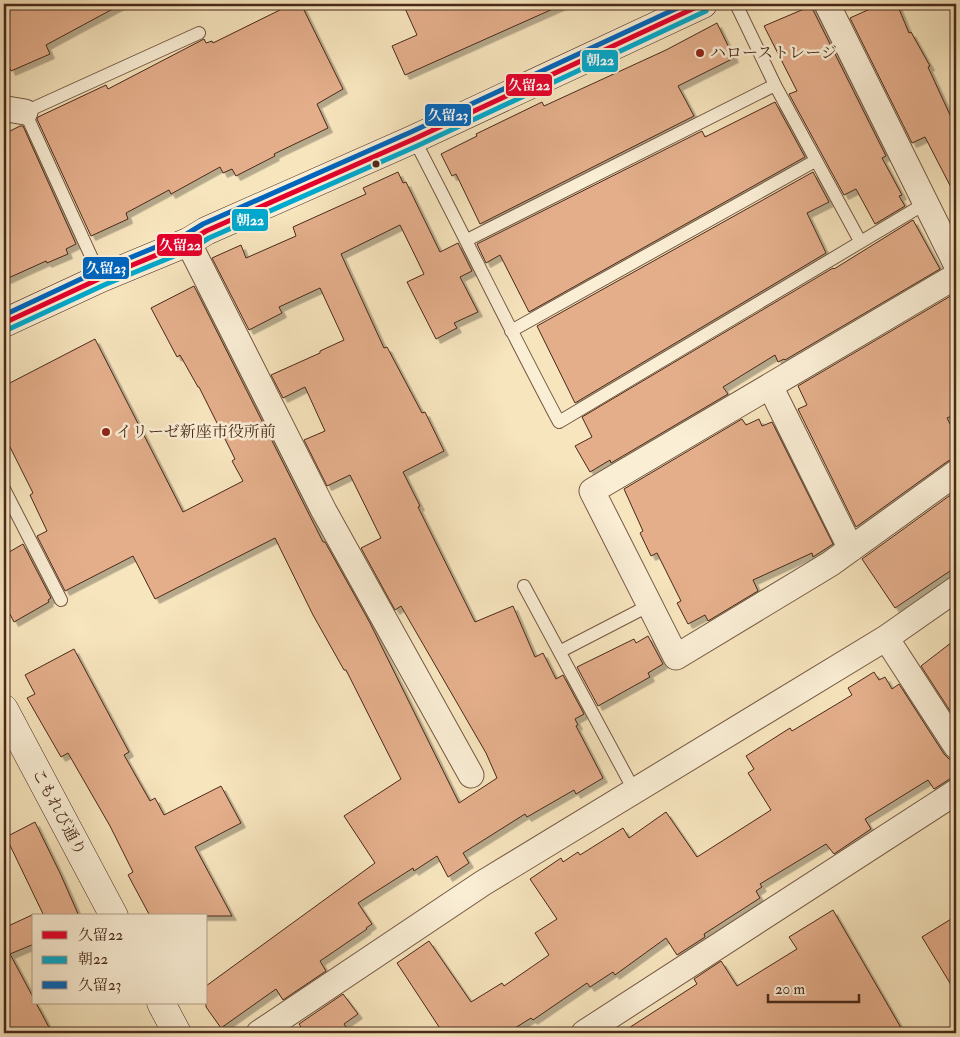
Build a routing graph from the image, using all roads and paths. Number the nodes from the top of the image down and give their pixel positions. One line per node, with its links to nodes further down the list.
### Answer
1 (703, 4): 7 (street)
2 (736, 4): 5 (lane)
3 (827, 4): 9 (street)
4 (200, 33): 6 (lane)
5 (775, 85): 8 (lane); 10 (lane)
6 (14, 111): 15 (lane)
7 (414, 139): 10 (lane); 12 (street)
8 (815, 161): 11 (lane); 17 (lane)
9 (926, 203): 11 (lane); 13 (street)
10 (467, 240): 17 (lane)
11 (860, 241): 17 (lane)
12 (188, 242): 15 (street); 30 (street)
13 (956, 264)
14 (956, 276): 18 (street)
15 (101, 278): 16 (street)
16 (4, 323)
17 (511, 331)
18 (770, 386): 21 (street); 25 (street)
19 (956, 472): 21 (street)
20 (4, 489): 24 (lane)
21 (851, 549): 25 (street)
22 (524, 586): 27 (lane)
23 (956, 589): 26 (street)
24 (61, 600)
25 (650, 605): 27 (lane)
26 (886, 638): 29 (street); 31 (street)
27 (560, 651): 31 (lane)
28 (4, 709): 33 (street, こもれび通り)
29 (956, 746)
30 (471, 775)
31 (635, 792): 36 (street)
32 (956, 792): 37 (street)
33 (113, 914)
34 (162, 1004): 35 (street)
35 (177, 1033)
36 (259, 1033)
37 (584, 1033)

